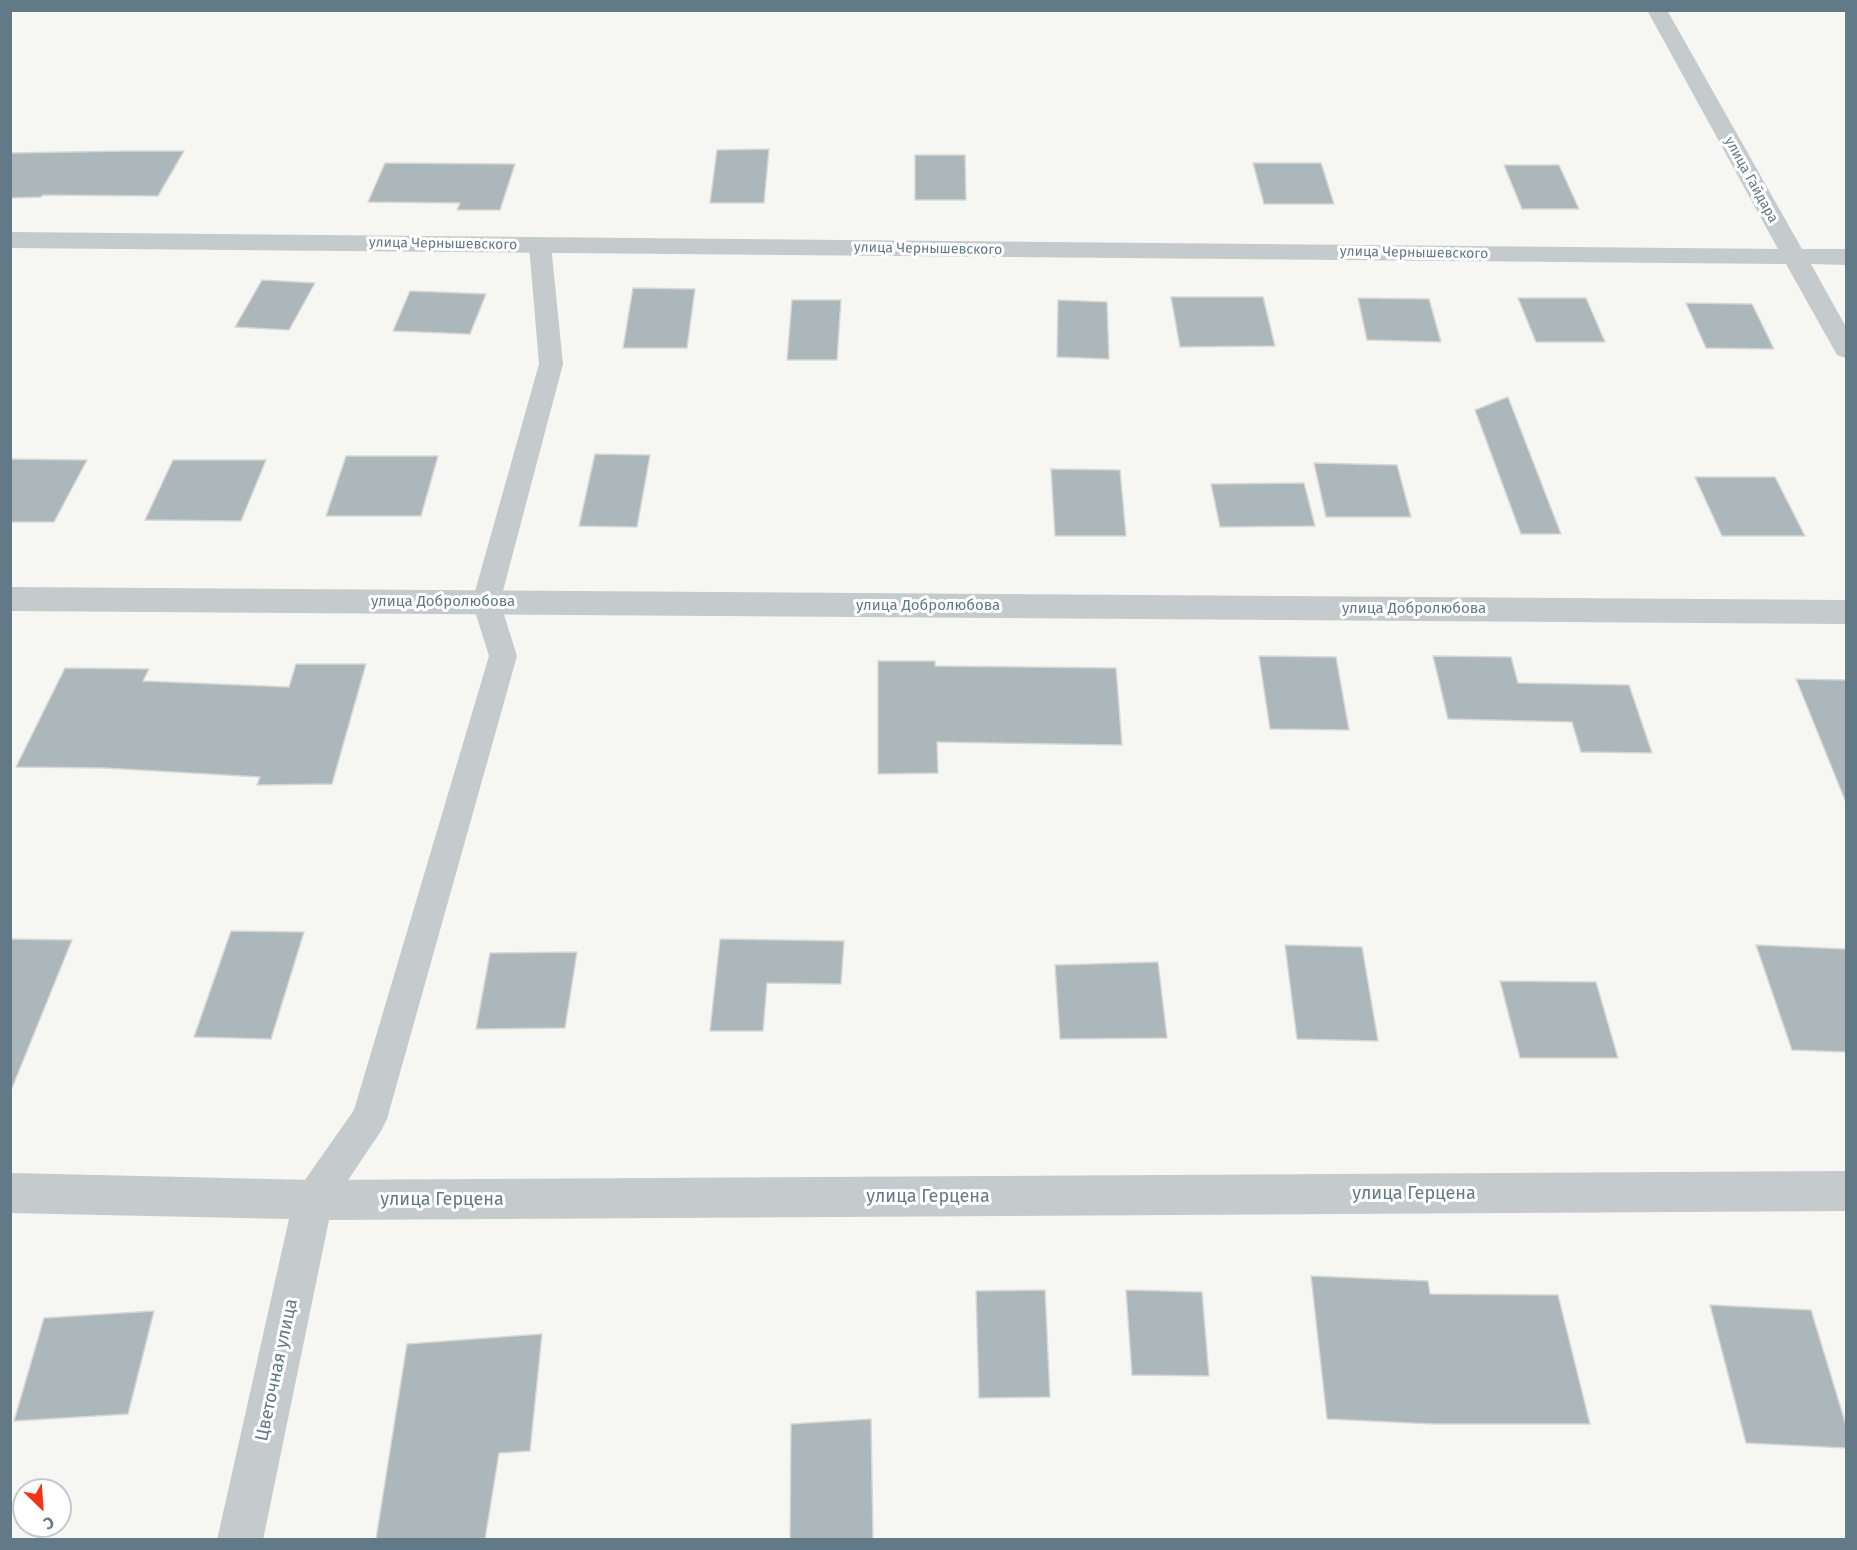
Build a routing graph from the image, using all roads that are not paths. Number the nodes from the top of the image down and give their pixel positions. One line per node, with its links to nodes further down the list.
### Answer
1 (1657, 10): 4 (street, улица Гайдара)
2 (10, 240): 3 (street, улица Чернышевского)
3 (540, 245): 4 (street, улица Чернышевского); 8 (lane)
4 (1793, 257): 5 (street, улица Чернышевского); 6 (street, улица Гайдара)
5 (1846, 257)
6 (1846, 349)
7 (10, 599): 8 (street, улица Добролюбова)
8 (486, 603): 9 (street, улица Добролюбова); 12 (lane)
9 (1846, 612)
10 (1846, 1191): 12 (street, улица Герцена)
11 (10, 1193): 12 (street, улица Герцена)
12 (314, 1200): 13 (street, Цветочная улица)
13 (240, 1539)

